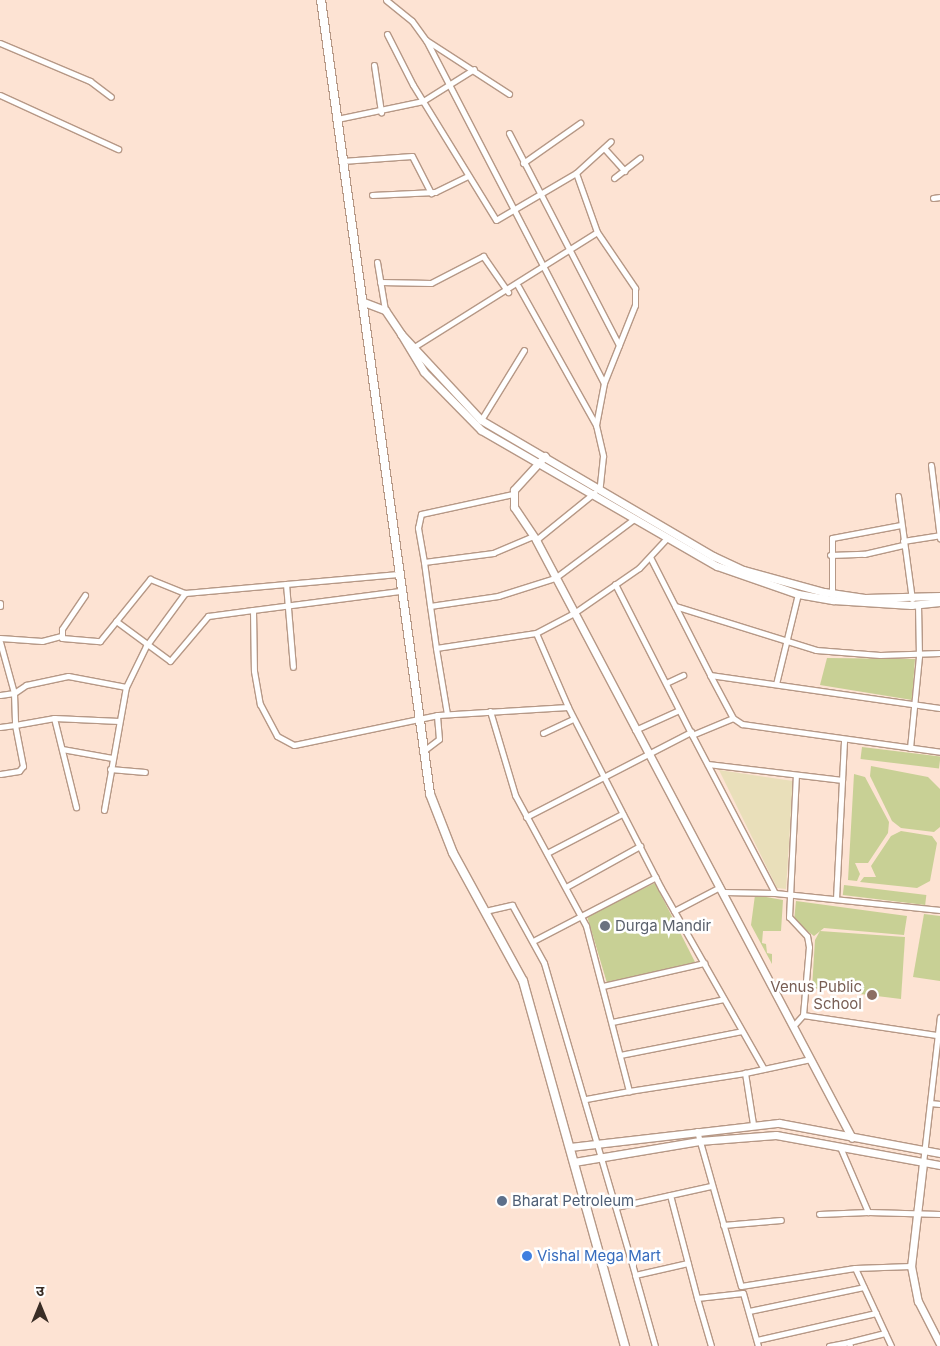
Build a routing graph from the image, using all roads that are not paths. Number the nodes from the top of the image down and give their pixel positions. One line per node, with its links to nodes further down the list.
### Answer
1 (321, 0): 14 (main road)
2 (386, 0): 4 (street)
3 (387, 34): 12 (street)
4 (426, 40): 7 (street); 8 (street)
5 (0, 42): 11 (street)
6 (374, 65): 13 (street)
7 (474, 69): 8 (street); 9 (street)
8 (451, 87): 12 (street); 32 (street)
9 (509, 94)
10 (0, 95): 19 (street)
11 (111, 97)
12 (423, 101): 13 (street); 25 (street)
13 (381, 112): 14 (street)
14 (337, 119): 21 (main road)
15 (580, 123): 22 (street)
16 (509, 133): 22 (street)
17 (611, 141): 18 (street)
18 (604, 148): 23 (street); 24 (street)
19 (118, 150)
20 (640, 158): 23 (street)
21 (342, 161): 27 (street); 40 (main road)
22 (523, 163): 29 (street)
23 (625, 171): 26 (street)
24 (576, 173): 29 (street); 33 (street)
25 (468, 176): 27 (street); 32 (street)
26 (614, 178)
27 (432, 193): 28 (street)
28 (372, 195)
29 (540, 196): 32 (street); 34 (street)
30 (940, 196): 31 (street)
31 (933, 198)
32 (515, 212): 36 (street)
33 (597, 232): 34 (street); 43 (street)
34 (568, 249): 36 (street); 43 (street)
35 (376, 262): 37 (street)
36 (543, 269): 38 (street); 46 (street)
37 (380, 282): 39 (street); 41 (street)
38 (518, 286): 39 (street); 48 (street)
39 (508, 292): 44 (street)
40 (361, 301): 41 (street); 67 (main road)
41 (385, 310): 42 (street)
42 (401, 334): 44 (street); 50 (street)
43 (619, 345): 46 (street)
44 (414, 347): 47 (street)
45 (524, 350): 47 (street)
46 (604, 383): 48 (street)
47 (481, 420): 49 (street)
48 (596, 425): 52 (street)
49 (545, 456): 50 (street); 52 (street)
50 (540, 464): 53 (street); 55 (street)
51 (931, 466): 56 (street)
52 (600, 486): 75 (street)
53 (594, 493): 58 (street); 61 (street)
54 (940, 493): 56 (street)
55 (513, 494): 61 (street); 66 (street)
56 (933, 494): 60 (street)
57 (898, 496): 59 (street)
58 (634, 519): 62 (street); 68 (street)
59 (901, 525): 63 (street); 64 (street)
60 (940, 533): 63 (street)
61 (534, 538): 66 (street); 68 (street)
62 (666, 539): 65 (street); 74 (street)
63 (903, 543): 64 (street); 77 (street)
64 (830, 555): 75 (street)
65 (650, 558): 70 (street); 79 (street)
66 (424, 562): 80 (street)
67 (398, 574): 69 (street); 71 (main road)
68 (555, 578): 80 (street); 83 (street)
69 (286, 584): 72 (street); 81 (street)
70 (615, 584): 83 (street); 97 (street)
71 (400, 591): 81 (street); 112 (main road)
72 (185, 593): 84 (street); 90 (street)
73 (84, 594): 86 (street)
74 (798, 594): 77 (street); 89 (street)
75 (832, 594): 77 (street)
76 (940, 596): 77 (street)
77 (915, 602): 78 (street); 93 (street)
78 (940, 602)
79 (674, 605): 89 (street); 96 (street)
80 (430, 606): 91 (street)
81 (289, 607): 82 (street); 94 (street)
82 (253, 610): 90 (street); 112 (street)
83 (574, 613): 85 (street); 116 (street)
84 (116, 621): 86 (street); 90 (street)
85 (536, 633): 91 (street); 103 (street)
86 (61, 636): 87 (street)
87 (0, 638)
88 (0, 642): 100 (street)
89 (786, 643): 93 (street); 98 (street)
90 (146, 646): 99 (street)
91 (436, 648): 107 (street)
92 (940, 653): 93 (street)
93 (919, 656): 102 (street)
94 (293, 667)
95 (682, 674): 97 (street)
96 (710, 675): 98 (street); 110 (street)
97 (666, 683): 106 (street)
98 (776, 684): 102 (street)
99 (126, 687): 100 (street); 113 (street)
100 (14, 693): 101 (street); 114 (street)
101 (0, 695)
102 (914, 704): 104 (street); 120 (street)
103 (568, 707): 105 (street); 111 (street)
104 (940, 708)
105 (490, 710): 107 (street); 136 (street)
106 (679, 710): 116 (street); 118 (street)
107 (447, 714): 108 (street)
108 (437, 715): 112 (street); 122 (street)
109 (54, 718): 113 (street); 114 (street); 121 (street)
110 (733, 718): 118 (street); 119 (street)
111 (573, 719): 117 (street); 131 (street)
112 (417, 720): 122 (main road)
113 (119, 721): 125 (street)
114 (15, 725): 115 (street); 129 (street)
115 (0, 727)
116 (635, 730): 124 (street)
117 (543, 733)
118 (692, 734): 124 (street); 126 (street)
119 (844, 740): 120 (street); 132 (street)
120 (910, 748): 123 (street)
121 (62, 749): 125 (street); 133 (street)
122 (422, 752): 145 (main road)
123 (940, 752)
124 (648, 754): 131 (street); 141 (street)
125 (112, 758): 127 (street)
126 (708, 764): 130 (street); 142 (street)
127 (110, 769): 128 (street); 134 (street)
128 (146, 772)
129 (0, 774)
130 (796, 775): 132 (street); 143 (street)
131 (603, 778): 135 (street); 136 (street)
132 (842, 780): 144 (street)
133 (76, 807)
134 (104, 810)
135 (622, 814): 137 (street); 138 (street)
136 (526, 817): 138 (street)
137 (640, 846): 139 (street); 140 (street)
138 (547, 853): 140 (street)
139 (656, 877): 147 (street); 148 (street)
140 (566, 887): 148 (street)
141 (722, 889): 142 (street); 147 (street); 156 (street)
142 (775, 893): 143 (street)
143 (790, 894): 144 (street); 153 (street)
144 (836, 899): 146 (street)
145 (485, 910): 149 (street); 172 (main road)
146 (940, 910)
147 (674, 911): 150 (street)
148 (581, 914): 149 (street); 151 (street)
149 (535, 940): 164 (street)
150 (704, 963): 151 (street); 152 (street)
151 (603, 986): 155 (street)
152 (724, 999): 155 (street); 157 (street)
153 (803, 1014): 156 (street); 158 (street)
154 (940, 1017): 158 (street)
155 (612, 1022): 159 (street)
156 (794, 1025): 160 (street)
157 (742, 1031): 159 (street); 161 (street)
158 (938, 1035): 165 (street)
159 (620, 1055): 163 (street)
160 (811, 1059): 161 (street); 169 (street)
161 (764, 1069): 162 (street)
162 (745, 1073): 163 (street); 167 (street)
163 (629, 1091): 164 (street)
164 (586, 1099): 171 (street)
165 (930, 1103): 166 (street); 174 (street)
166 (940, 1104)
167 (753, 1124): 168 (street); 169 (street)
168 (697, 1131): 170 (street); 171 (street)
169 (852, 1138): 174 (street); 175 (street)
170 (699, 1141): 173 (street); 177 (street); 181 (street)
171 (598, 1144): 172 (street); 177 (street)
172 (570, 1147): 178 (main road)
173 (840, 1147): 175 (street); 184 (street)
174 (925, 1151): 176 (street); 179 (street)
175 (859, 1152): 179 (street)
176 (940, 1153)
177 (602, 1157): 178 (street); 183 (street)
178 (574, 1162): 204 (main road)
179 (923, 1163): 180 (street); 185 (street)
180 (940, 1165)
181 (711, 1186): 182 (street); 189 (street)
182 (670, 1195): 183 (street); 190 (street)
183 (616, 1207): 193 (street)
184 (868, 1212): 185 (street); 186 (street)
185 (916, 1212): 187 (street); 191 (street)
186 (819, 1214)
187 (940, 1214)
188 (781, 1220): 189 (street)
189 (723, 1225): 194 (street)
190 (688, 1263): 193 (street); 197 (street)
191 (911, 1266): 192 (street); 203 (street)
192 (855, 1268): 194 (street); 195 (street)
193 (635, 1275): 205 (street)
194 (741, 1286): 196 (street)
195 (864, 1287): 198 (street); 199 (street)
196 (743, 1293): 197 (street); 198 (street)
197 (697, 1298): 206 (street)
198 (748, 1311): 201 (street)
199 (876, 1313): 200 (street); 201 (street)
200 (885, 1333): 202 (street); 208 (street)
201 (757, 1343)
202 (849, 1344): 207 (street)
203 (940, 1344)
204 (625, 1346)
205 (655, 1346)
206 (711, 1346)
207 (829, 1346)
208 (891, 1346)

